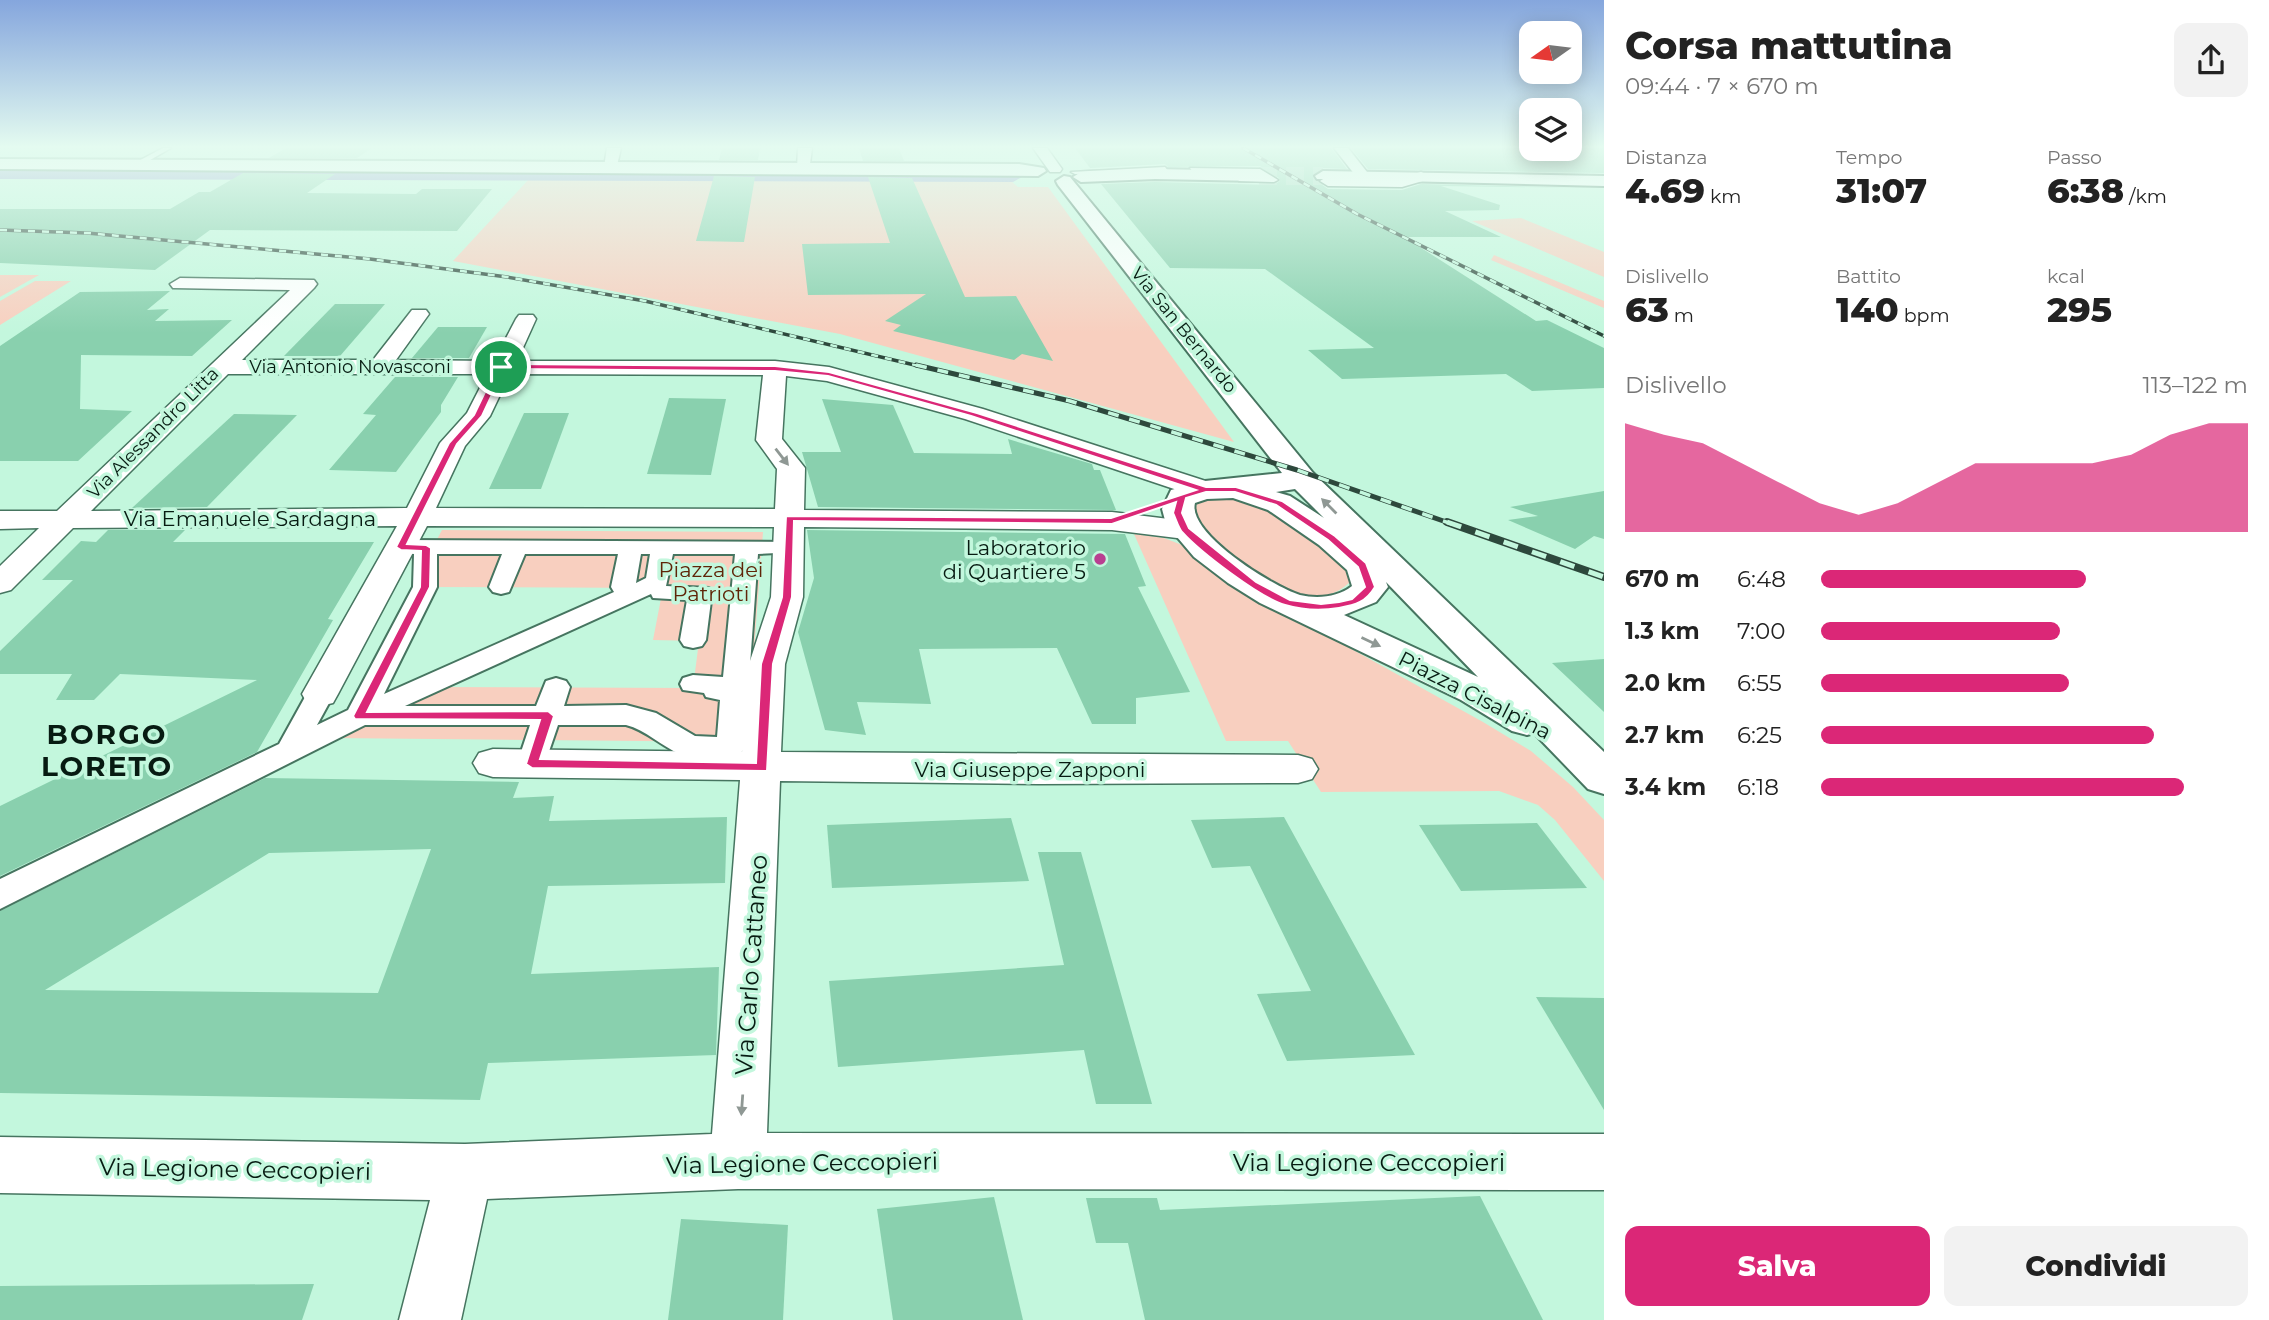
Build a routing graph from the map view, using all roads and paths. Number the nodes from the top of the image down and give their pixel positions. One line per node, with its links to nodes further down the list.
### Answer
1 (1096, 210): 9 (main road, Via San Bernardo)
2 (180, 285): 5 (street, Via Alessandro Litta)
3 (419, 314): 6 (street)
4 (526, 319): 7 (street)
5 (219, 367): 6 (street, Via Antonio Novasconi); 13 (street, Via Alessandro Litta)
6 (380, 367): 7 (street, Via Antonio Novasconi)
7 (501, 367): 8 (street, Via Antonio Novasconi); 17 (street)
8 (775, 368): 10 (street, Via Antonio Novasconi); 16 (street, one-way to 16)
9 (1302, 479): 10 (main road); 36 (main road, Via San Bernardo, one-way to 9)
10 (1207, 492): 14 (street); 15 (main road); 23 (main road, Piazza Cisalpina)
11 (706, 518): 16 (street); 17 (street); 21 (street)
12 (0, 520): 13 (street, Via Emanuele Sardagna)
13 (66, 520): 17 (street, Via Emanuele Sardagna); 24 (street, Via Alessandro Litta)
14 (1112, 521): 15 (street); 16 (street)
15 (1185, 530): 28 (main road, Piazza Cisalpina)
16 (789, 533): 22 (street); 40 (street)
17 (415, 537): 18 (street); 33 (street); 34 (street)
18 (516, 548): 19 (street); 25 (street)
19 (632, 548): 20 (street); 26 (street)
20 (663, 548): 21 (street); 34 (street)
21 (701, 548): 22 (street)
22 (747, 548): 32 (street)
23 (1363, 565): 28 (main road, Piazza Cisalpina); 36 (main road, Piazza Cisalpina)
24 (0, 583)
25 (501, 587)
26 (623, 587)
27 (662, 593): 29 (street)
28 (1287, 602): 36 (main road, Piazza Cisalpina, one-way to 36)
29 (693, 640)
30 (693, 684): 32 (street)
31 (556, 687): 35 (street)
32 (734, 692): 35 (street)
33 (320, 695): 37 (street)
34 (359, 716): 35 (street); 37 (street)
35 (548, 716): 39 (street)
36 (1568, 744): 42 (main road, Via San Bernardo)
37 (289, 751): 43 (street)
38 (493, 763): 39 (street, Via Giuseppe Zapponi)
39 (532, 764): 40 (street, Via Giuseppe Zapponi)
40 (762, 768): 41 (street, Via Giuseppe Zapponi); 44 (street, Via Carlo Cattaneo, one-way to 44)
41 (1298, 769)
42 (1604, 778)
43 (0, 895)
44 (738, 1161): 45 (street, Via Legione Ceccopieri); 47 (street, Via Legione Ceccopieri)
45 (1604, 1162)
46 (0, 1165): 47 (street, Via Legione Ceccopieri)
47 (465, 1172): 48 (street)
48 (430, 1320)

